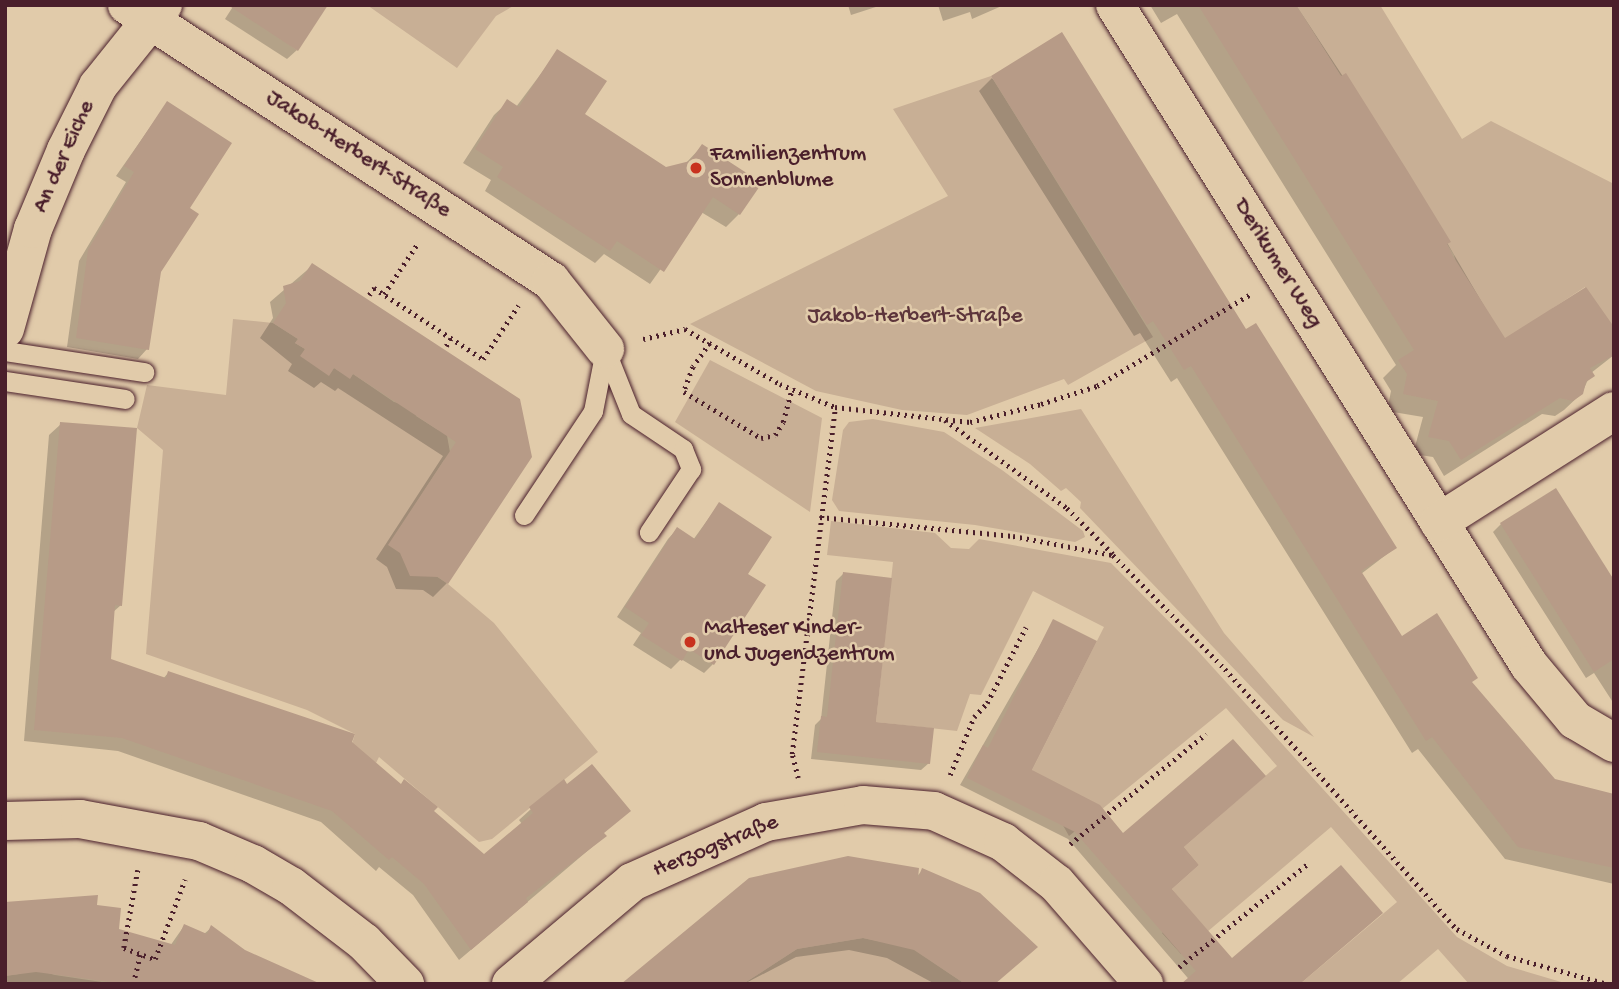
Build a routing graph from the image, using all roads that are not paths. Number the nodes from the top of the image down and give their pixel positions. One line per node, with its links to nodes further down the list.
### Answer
1 (1115, 5): 11 (street, Derikumer Weg)
2 (147, 10): 3 (street, An der Eiche); 4 (street, Jakob-Herbert-Straße)
3 (5, 329)
4 (605, 349): 10 (lane); 12 (lane)
5 (5, 351): 6 (lane)
6 (144, 372)
7 (5, 381): 8 (lane)
8 (125, 399)
9 (1614, 411): 11 (street)
10 (524, 515)
11 (1439, 522): 13 (street, Derikumer Weg)
12 (649, 532)
13 (1614, 743)
14 (5, 821): 16 (street)
15 (1157, 979): 17 (street, Herzogstraße)
16 (405, 984)
17 (511, 984)

